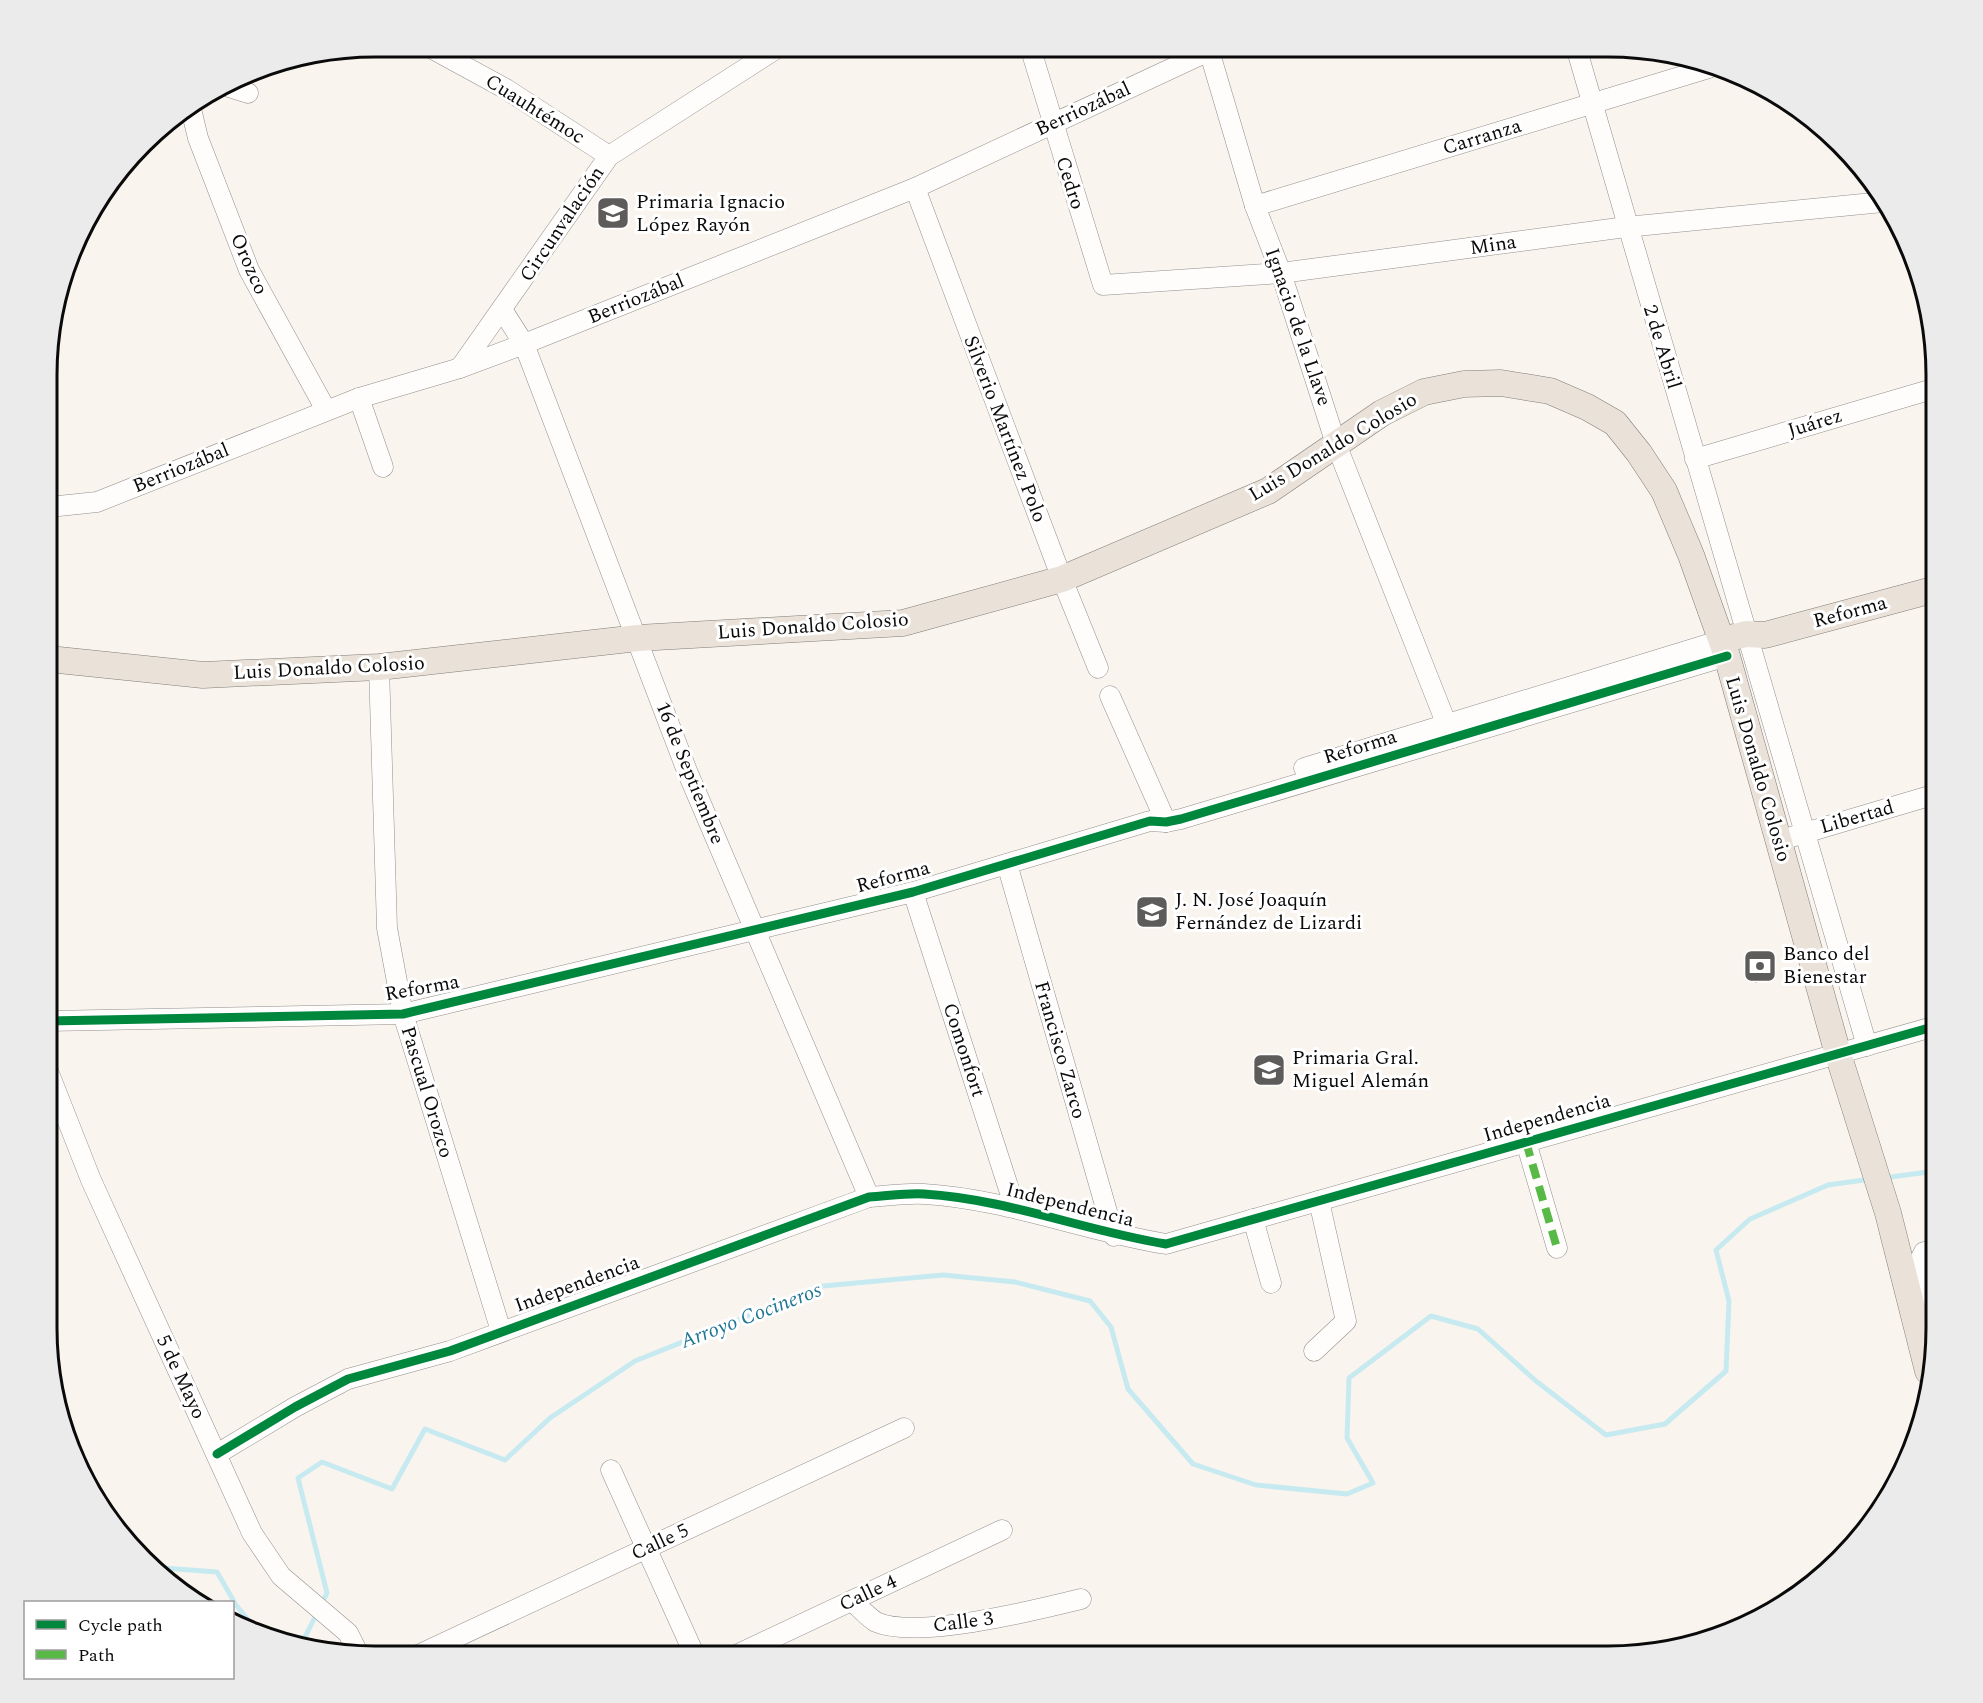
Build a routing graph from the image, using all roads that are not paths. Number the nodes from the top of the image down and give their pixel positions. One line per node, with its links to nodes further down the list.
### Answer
1 (452, 57): 11 (street, Cuauhtémoc)
2 (763, 57): 11 (street, Circunvalación)
3 (1032, 57): 10 (street, Cedro)
4 (1191, 57): 10 (street, Berriozábal)
5 (1210, 57): 14 (street, Ignacio de la Llave)
6 (1579, 57): 8 (street, 2 de Abril)
7 (1700, 71): 8 (street, Carranza)
8 (1592, 104): 14 (street, Carranza); 15 (street, 2 de Abril)
9 (192, 115): 23 (street, Orozco)
10 (1051, 123): 12 (street, Berriozábal); 17 (street, Cedro)
11 (609, 156): 18 (street, Circunvalación)
12 (915, 188): 19 (street, Berriozábal); 28 (street, Silverio Martínez Polo)
13 (1875, 203): 15 (street, Mina)
14 (1255, 206): 16 (street, Ignacio de la Llave)
15 (1626, 227): 16 (street, Mina); 25 (street, 2 de Abril)
16 (1281, 273): 17 (street, Mina); 24 (street, Ignacio de la Llave)
17 (1103, 285)
18 (503, 310): 19 (street); 20 (street, Circunvalación)
19 (524, 344): 20 (street, Berriozábal); 30 (street, 16 de Septiembre)
20 (460, 368): 22 (street, Berriozábal)
21 (1926, 391): 25 (street, Juárez)
22 (359, 398): 23 (street, Berriozábal); 26 (street)
23 (326, 410): 27 (street, Berriozábal)
24 (1336, 444): 28 (main road, Luis Donaldo Colosio); 31 (main road, Luis Donaldo Colosio); 36 (street, Ignacio de la Llave)
25 (1695, 459): 31 (street, 2 de Abril)
26 (383, 466)
27 (57, 506)
28 (1062, 579): 30 (main road, Luis Donaldo Colosio); 34 (street, Silverio Martínez Polo)
29 (1926, 592): 31 (main road, Reforma)
30 (638, 638): 33 (main road, Luis Donaldo Colosio); 43 (street, 16 de Septiembre)
31 (1742, 642): 36 (street, Reforma); 39 (street, Luis Donaldo Colosio); 40 (main road, Luis Donaldo Colosio)
32 (57, 660): 33 (main road, Luis Donaldo Colosio)
33 (379, 667): 44 (street, Pascual Orozco)
34 (1098, 668)
35 (1110, 696): 38 (street)
36 (1449, 731): 38 (street, Reforma)
37 (1926, 797): 39 (street, Libertad)
38 (1159, 818): 41 (street, Reforma)
39 (1806, 832): 40 (street, Libertad); 47 (street, Luis Donaldo Colosio)
40 (1778, 840): 48 (main road, Luis Donaldo Colosio)
41 (1007, 864): 42 (street, Reforma); 55 (street, Francisco Zarco)
42 (913, 892): 43 (street, Reforma); 53 (street, Comonfort)
43 (756, 929): 44 (street, Reforma); 51 (street, 16 de Septiembre)
44 (403, 1014): 45 (street, Reforma); 60 (street, Pascual Orozco)
45 (57, 1021)
46 (1926, 1029): 47 (street, Independencia)
47 (1866, 1046): 48 (street, Independencia)
48 (1838, 1054): 50 (street, Independencia); 59 (main road, Luis Donaldo Colosio)
49 (57, 1093): 64 (street, 5 de Mayo)
50 (1526, 1143): 52 (street, Independencia); 56 (street)
51 (869, 1197): 53 (street, Independencia); 60 (street, Independencia)
52 (1319, 1201): 54 (street, Independencia); 61 (street)
53 (1015, 1208): 55 (street, Independencia)
54 (1253, 1220): 55 (street, Independencia); 58 (street)
55 (1114, 1236)
56 (1557, 1248)
57 (1926, 1252): 59 (street, Luis Donaldo Colosio)
58 (1271, 1283)
59 (1914, 1316): 62 (main road, Luis Donaldo Colosio)
60 (501, 1331): 64 (street, Independencia)
61 (1314, 1351)
62 (1924, 1356)
63 (904, 1428): 67 (street, Calle 5)
64 (217, 1454): 70 (street, 5 de Mayo)
65 (612, 1470): 67 (street)
66 (1002, 1530): 69 (street, Calle 4)
67 (647, 1548): 71 (street, Calle 5); 72 (street)
68 (1081, 1599): 69 (street, Calle 3)
69 (852, 1601): 73 (street, Calle 4)
70 (354, 1645)
71 (437, 1646)
72 (691, 1646)
73 (755, 1646)

